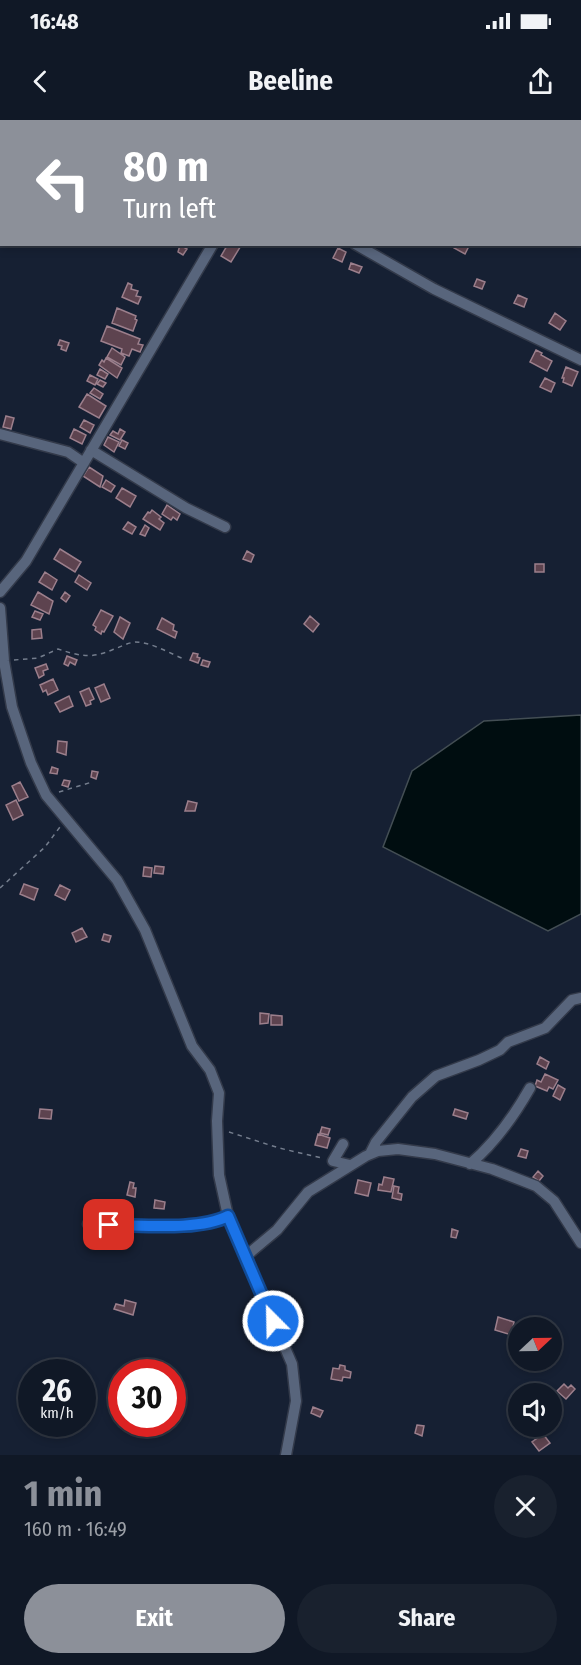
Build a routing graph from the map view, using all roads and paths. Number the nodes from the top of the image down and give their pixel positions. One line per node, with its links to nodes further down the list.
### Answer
1 (212, 246): 5 (street)
2 (359, 246): 3 (street)
3 (581, 360)
4 (0, 434): 6 (street)
5 (91, 450): 6 (street); 7 (street)
6 (84, 463): 8 (street)
7 (225, 527)
8 (0, 592)
9 (0, 608): 11 (street)
10 (184, 659): 11 (path)
11 (4, 660): 13 (street)
12 (92, 782): 13 (path)
13 (46, 795): 14 (street)
14 (66, 819): 15 (path); 18 (street)
15 (0, 888)
16 (581, 998): 20 (street)
17 (530, 1088): 22 (street)
18 (217, 1121): 21 (path); 24 (street)
19 (343, 1144): 21 (street)
20 (370, 1154): 22 (street); 23 (street)
21 (333, 1161): 23 (street)
22 (470, 1164): 26 (street)
23 (350, 1166): 27 (street)
24 (228, 1216): 25 (street); 27 (street)
25 (88, 1224)
26 (581, 1243)
27 (246, 1256): 28 (street)
28 (286, 1455)

